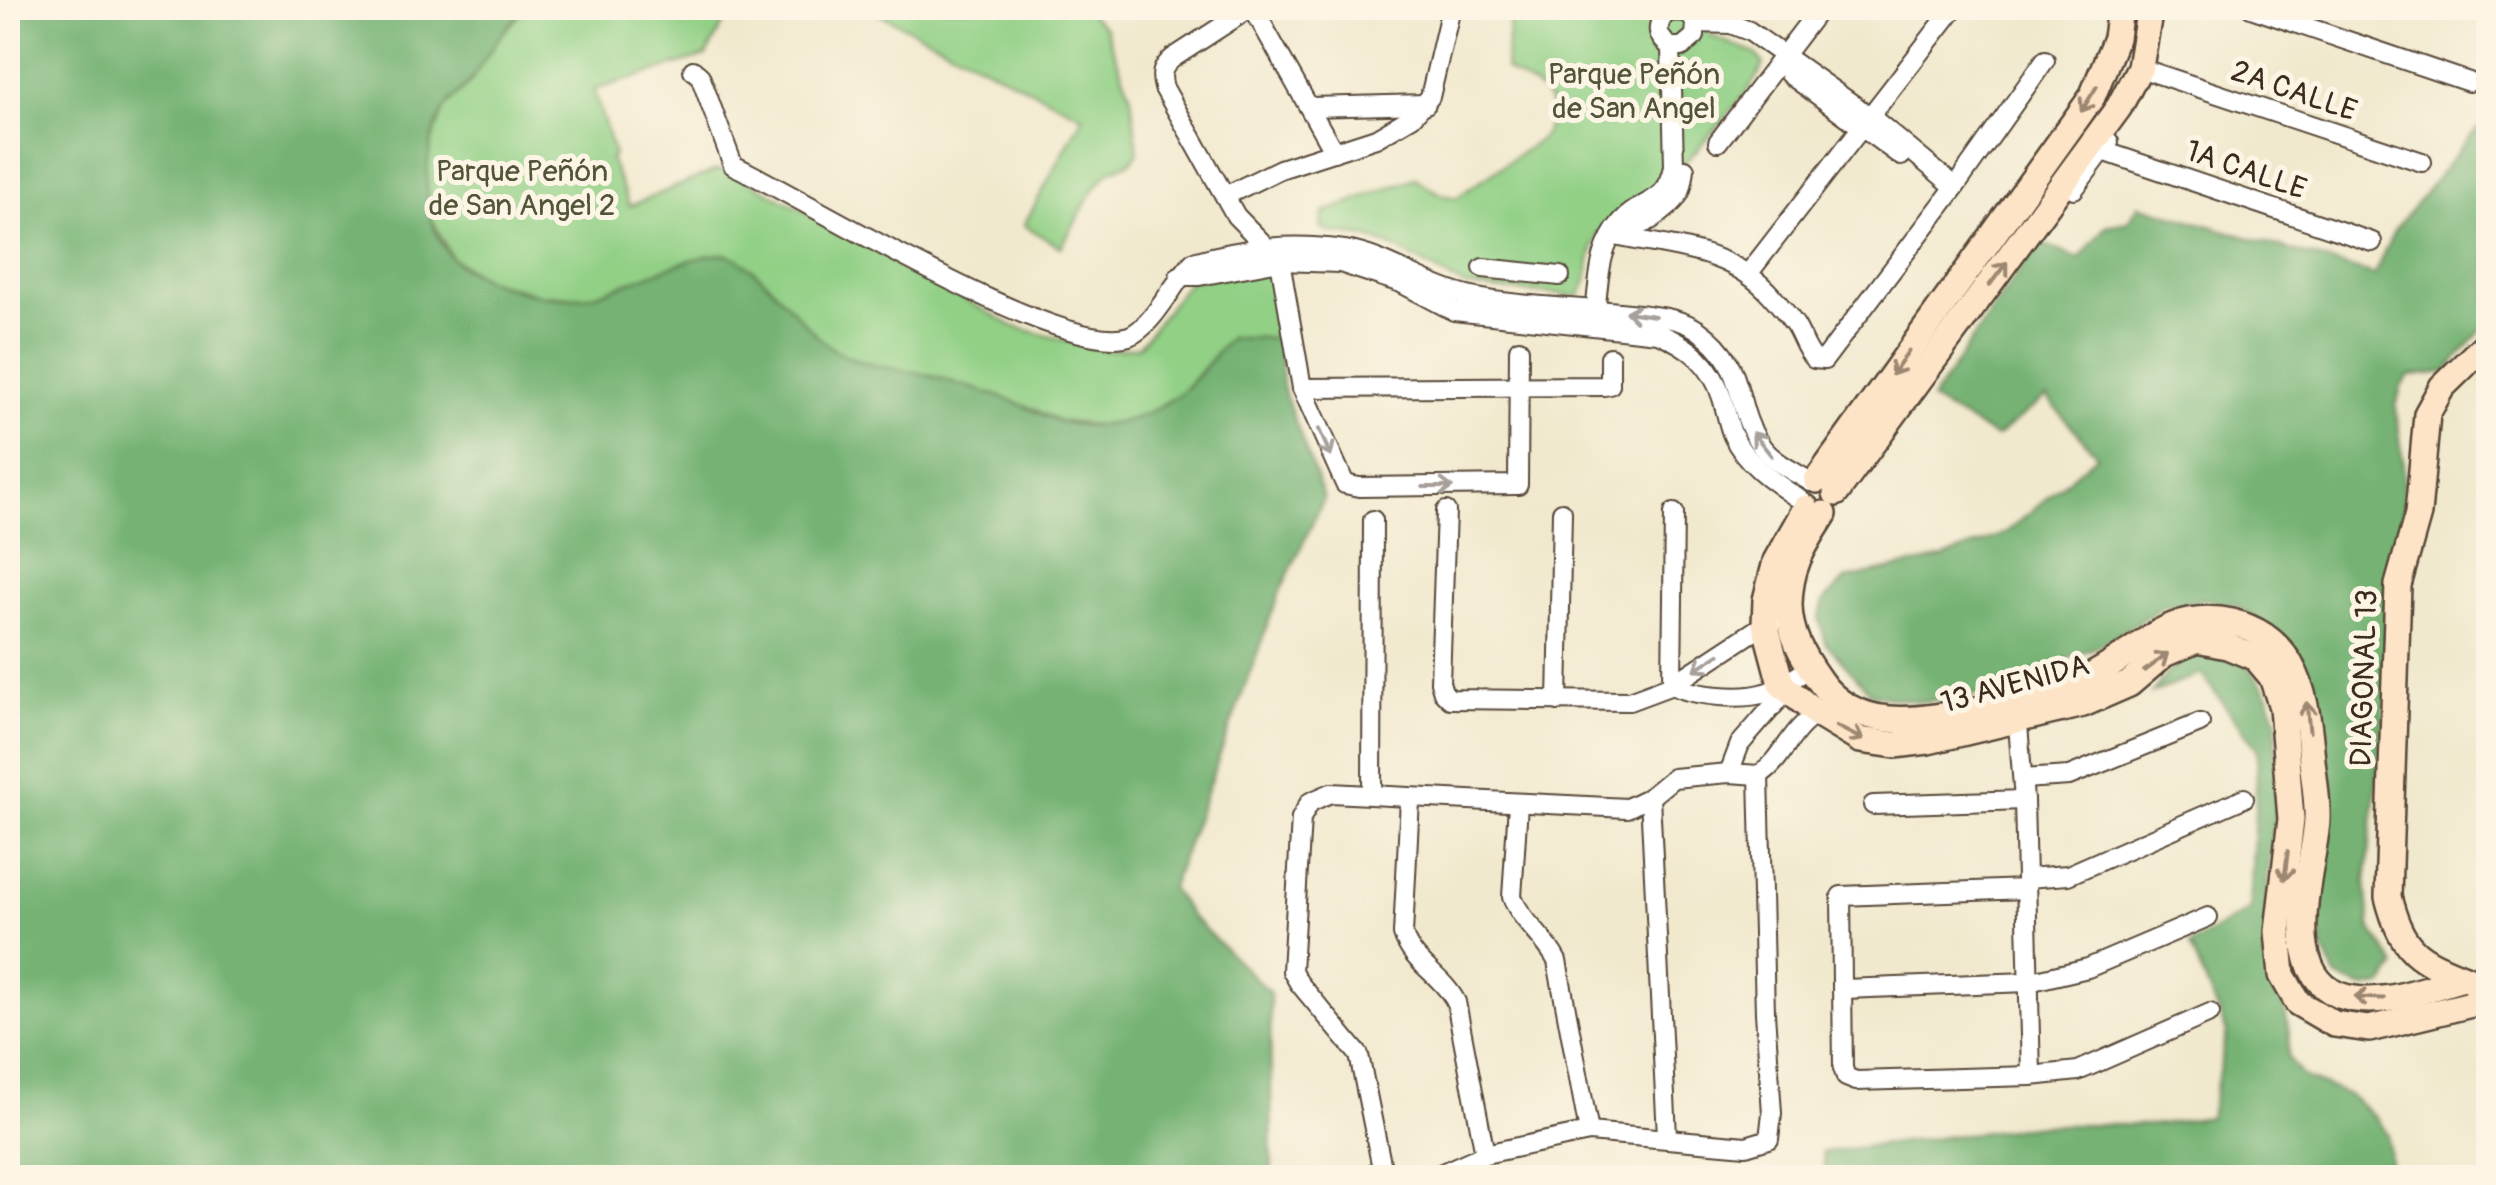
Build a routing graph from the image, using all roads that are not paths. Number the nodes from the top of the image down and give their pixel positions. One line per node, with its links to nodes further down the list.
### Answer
1 (1252, 8): 16 (street); 23 (street)
2 (1451, 8): 15 (street)
3 (1678, 8): 9 (street); 9 (street)
4 (1820, 8): 11 (street)
5 (1954, 8): 17 (street)
6 (2120, 8): 41 (street, 13 AVENIDA, one-way to 41)
7 (2153, 8): 13 (street); 24 (street, 13 AVENIDA)
8 (2251, 8): 14 (street)
9 (1686, 38): 11 (street); 25 (street)
10 (2046, 60): 22 (street)
11 (1781, 61): 17 (street); 18 (street)
12 (693, 70): 32 (street)
13 (2149, 71): 19 (street); 21 (street, 2A CALLE)
14 (2469, 82)
15 (1426, 104): 16 (street); 20 (street)
16 (1310, 107): 20 (street)
17 (1867, 122): 22 (street); 31 (street)
18 (1718, 142)
19 (2103, 151): 24 (street); 26 (street, 1A CALLE)
20 (1334, 152): 23 (street)
21 (2422, 162)
22 (1952, 190): 31 (street)
23 (1224, 196): 27 (street)
24 (2033, 228): 41 (street, 13 AVENIDA, one-way to 24)
25 (1615, 236): 31 (street); 35 (street)
26 (2372, 242)
27 (1266, 245): 28 (street); 32 (street); 34 (street)
28 (1280, 261): 32 (street); 34 (street); 40 (street)
29 (1483, 268): 30 (street)
30 (1507, 270): 33 (street); 34 (street)
31 (1748, 274)
32 (1179, 276)
33 (1560, 276)
34 (1499, 310): 35 (street)
35 (1594, 318): 41 (street)
36 (2488, 342): 68 (street, DIAGONAL 13)
37 (1519, 350): 39 (street)
38 (1610, 358): 39 (street)
39 (1520, 387): 40 (street); 40 (street, one-way to 39)
40 (1302, 388)
41 (1816, 497): 46 (street, 13 AVENIDA)
42 (1446, 511): 50 (street)
43 (1562, 512): 50 (street)
44 (1674, 512): 48 (street)
45 (1374, 520): 58 (street)
46 (1778, 622): 47 (street, 13 AVENIDA); 48 (street, one-way to 48); 49 (street, 13 AVENIDA)
47 (1810, 668): 49 (street); 53 (street, 13 AVENIDA)
48 (1672, 685): 49 (street); 50 (street)
49 (1784, 687): 52 (street, 13 AVENIDA); 55 (street)
50 (1558, 701)
51 (2016, 710): 53 (street, 13 AVENIDA); 57 (street); 68 (street, 13 AVENIDA, one-way to 51); 70 (street, 13 AVENIDA, one-way to 70)
52 (1817, 714): 53 (street, 13 AVENIDA, one-way to 53); 56 (street)
53 (1974, 720)
54 (2200, 723): 57 (street)
55 (1729, 773): 56 (street); 59 (street)
56 (1759, 774): 74 (street)
57 (2023, 779): 62 (street)
58 (1372, 795): 61 (street); 76 (street)
59 (1650, 797): 63 (street); 74 (street)
60 (2244, 798): 65 (street)
61 (1410, 799): 63 (street); 75 (street)
62 (2024, 800): 64 (street); 65 (street)
63 (1518, 804): 73 (street)
64 (1873, 805)
65 (2026, 883): 67 (street); 69 (street)
66 (2208, 917): 67 (street)
67 (2028, 982): 69 (street); 72 (street)
68 (2476, 983)
69 (1844, 989): 72 (street)
70 (2488, 1000)
71 (2210, 1013): 72 (street)
72 (2031, 1076)
73 (1589, 1132): 74 (street); 75 (street)
74 (1667, 1136)
75 (1484, 1154): 77 (street)
76 (1384, 1178)
77 (1431, 1178)

